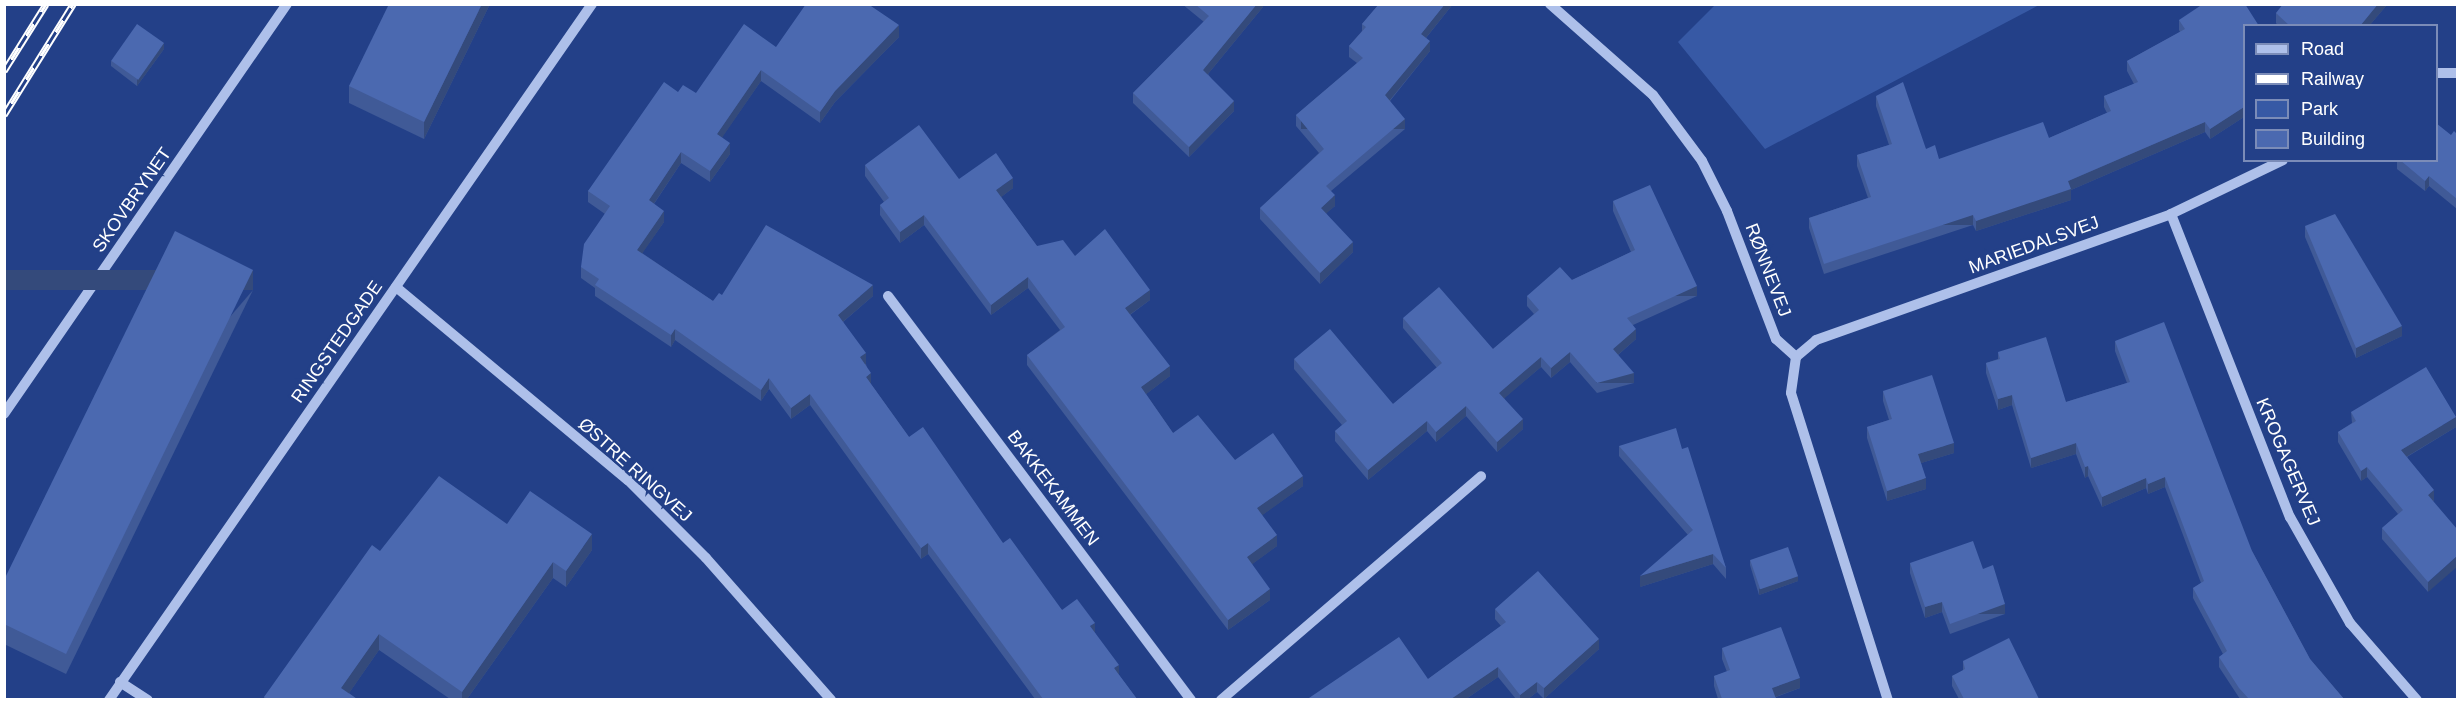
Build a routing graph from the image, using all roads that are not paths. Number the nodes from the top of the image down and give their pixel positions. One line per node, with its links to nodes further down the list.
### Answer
1 (287, 4): 11 (street, SKOVBRYNET)
2 (592, 4): 8 (street, RINGSTEDGADE)
3 (1550, 4): 10 (street, RØNNEVEJ)
4 (2438, 73): 5 (street)
5 (2457, 73)
6 (2279, 162): 7 (street, MARIEDALSVEJ)
7 (2171, 214): 10 (street, MARIEDALSVEJ); 20 (street, KROGAGERVEJ)
8 (396, 287): 13 (street, RINGSTEDGADE); 16 (street, ØSTRE RINGVEJ)
9 (888, 296): 17 (street, BAKKEKAMMEN)
10 (1796, 357): 19 (street)
11 (4, 414)
12 (1481, 476): 18 (street)
13 (120, 682): 14 (street, RINGSTEDGADE); 15 (street)
14 (109, 699)
15 (148, 699)
16 (831, 699)
17 (1191, 699)
18 (1221, 699)
19 (1888, 699)
20 (2417, 699)

